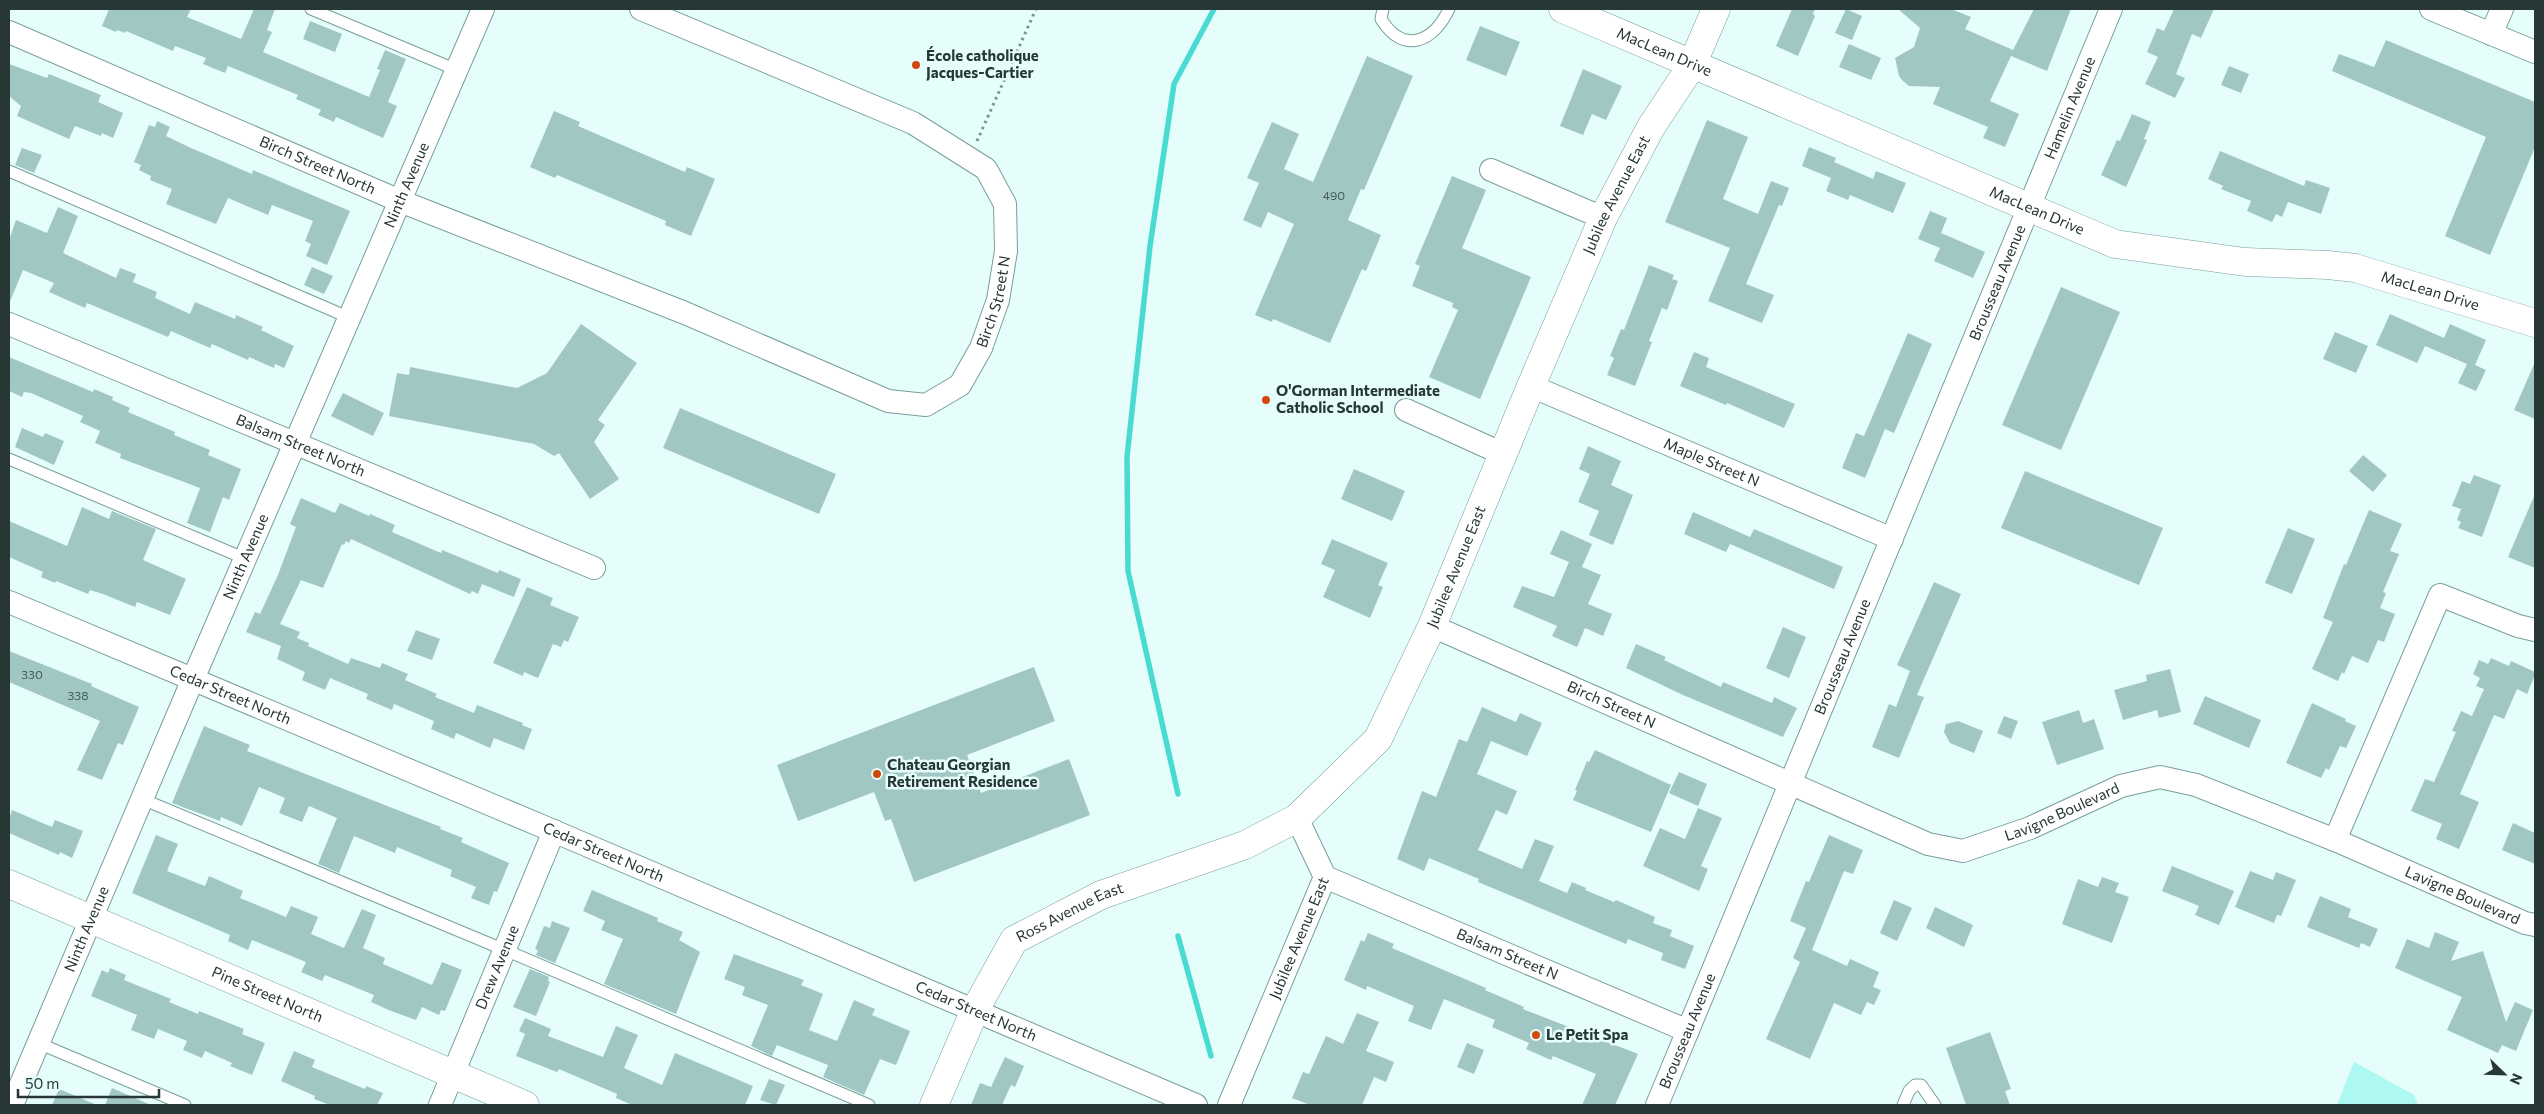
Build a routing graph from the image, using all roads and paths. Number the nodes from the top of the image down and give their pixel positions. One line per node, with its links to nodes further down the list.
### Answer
1 (311, 9): 16 (lane)
2 (483, 9): 16 (street, Ninth Avenue)
3 (641, 9): 17 (street, Birch Street N)
4 (1036, 9): 17 (path)
5 (1382, 9): 6 (lane)
6 (1449, 9)
7 (1563, 9): 15 (street, MacLean Drive)
8 (1716, 9): 15 (street, Jubilee Avenue East)
9 (2111, 9): 21 (street, Hamelin Avenue)
10 (2431, 9): 13 (street)
11 (2502, 9): 13 (street)
12 (9, 32): 20 (street, Birch Street North)
13 (2491, 34): 14 (street)
14 (2535, 52)
15 (1692, 65): 21 (street, MacLean Drive); 22 (street, Jubilee Avenue East)
16 (457, 70): 20 (street, Ninth Avenue)
17 (969, 158): 23 (street, Birch Street N)
18 (1491, 170): 22 (street)
19 (9, 171): 24 (lane)
20 (400, 201): 23 (street, Birch Street North); 24 (street, Ninth Avenue)
21 (2029, 209): 25 (street, MacLean Drive); 32 (street, Brousseau Avenue)
22 (1603, 218): 27 (street, Jubilee Avenue East)
23 (685, 313)
24 (350, 318): 29 (street, Ninth Avenue)
25 (2535, 323)
26 (9, 324): 29 (street, Balsam Street North)
27 (1531, 386): 30 (street, Jubilee Avenue East); 32 (street, Maple Street N)
28 (1406, 410): 30 (street)
29 (296, 443): 33 (street, Ninth Avenue); 34 (street, Balsam Street North)
30 (1503, 454): 36 (street, Jubilee Avenue East)
31 (9, 459): 33 (lane)
32 (1892, 539): 39 (street, Brousseau Avenue)
33 (246, 559): 38 (street, Ninth Avenue)
34 (594, 568)
35 (9, 602): 38 (street, Cedar Street North)
36 (1432, 626): 39 (street, Birch Street N); 41 (street, Jubilee Avenue East)
37 (2535, 630): 43 (street)
38 (193, 678): 40 (street, Ninth Avenue); 42 (street, Cedar Street North)
39 (1790, 784): 43 (street, Lavigne Boulevard); 50 (street, Brousseau Avenue)
40 (142, 799): 46 (street, Ninth Avenue); 48 (lane)
41 (1297, 818): 44 (street, Jubilee Avenue East); 49 (street, Ross Avenue East)
42 (554, 831): 48 (street, Drew Avenue); 49 (street, Cedar Street North)
43 (2336, 840): 47 (street, Lavigne Boulevard)
44 (1325, 877): 50 (street, Balsam Street N); 60 (street, Jubilee Avenue East)
45 (9, 884): 46 (street, Pine Street North)
46 (91, 919): 51 (street, Ninth Avenue); 52 (street, Pine Street North)
47 (2535, 925)
48 (505, 950): 52 (street, Drew Avenue); 57 (lane)
49 (975, 1010): 58 (street, Ross Avenue East); 59 (street, Cedar Street North)
50 (1688, 1032): 61 (street, Brousseau Avenue)
51 (38, 1043): 53 (street, Ninth Avenue); 54 (lane)
52 (453, 1074): 55 (street, Drew Avenue); 56 (street, Pine Street North)
53 (12, 1105)
54 (185, 1105)
55 (440, 1105)
56 (525, 1105)
57 (869, 1105)
58 (934, 1105)
59 (1196, 1105)
60 (1229, 1105)
61 (1657, 1105)
62 (1903, 1105): 63 (lane)
63 (1935, 1105)

